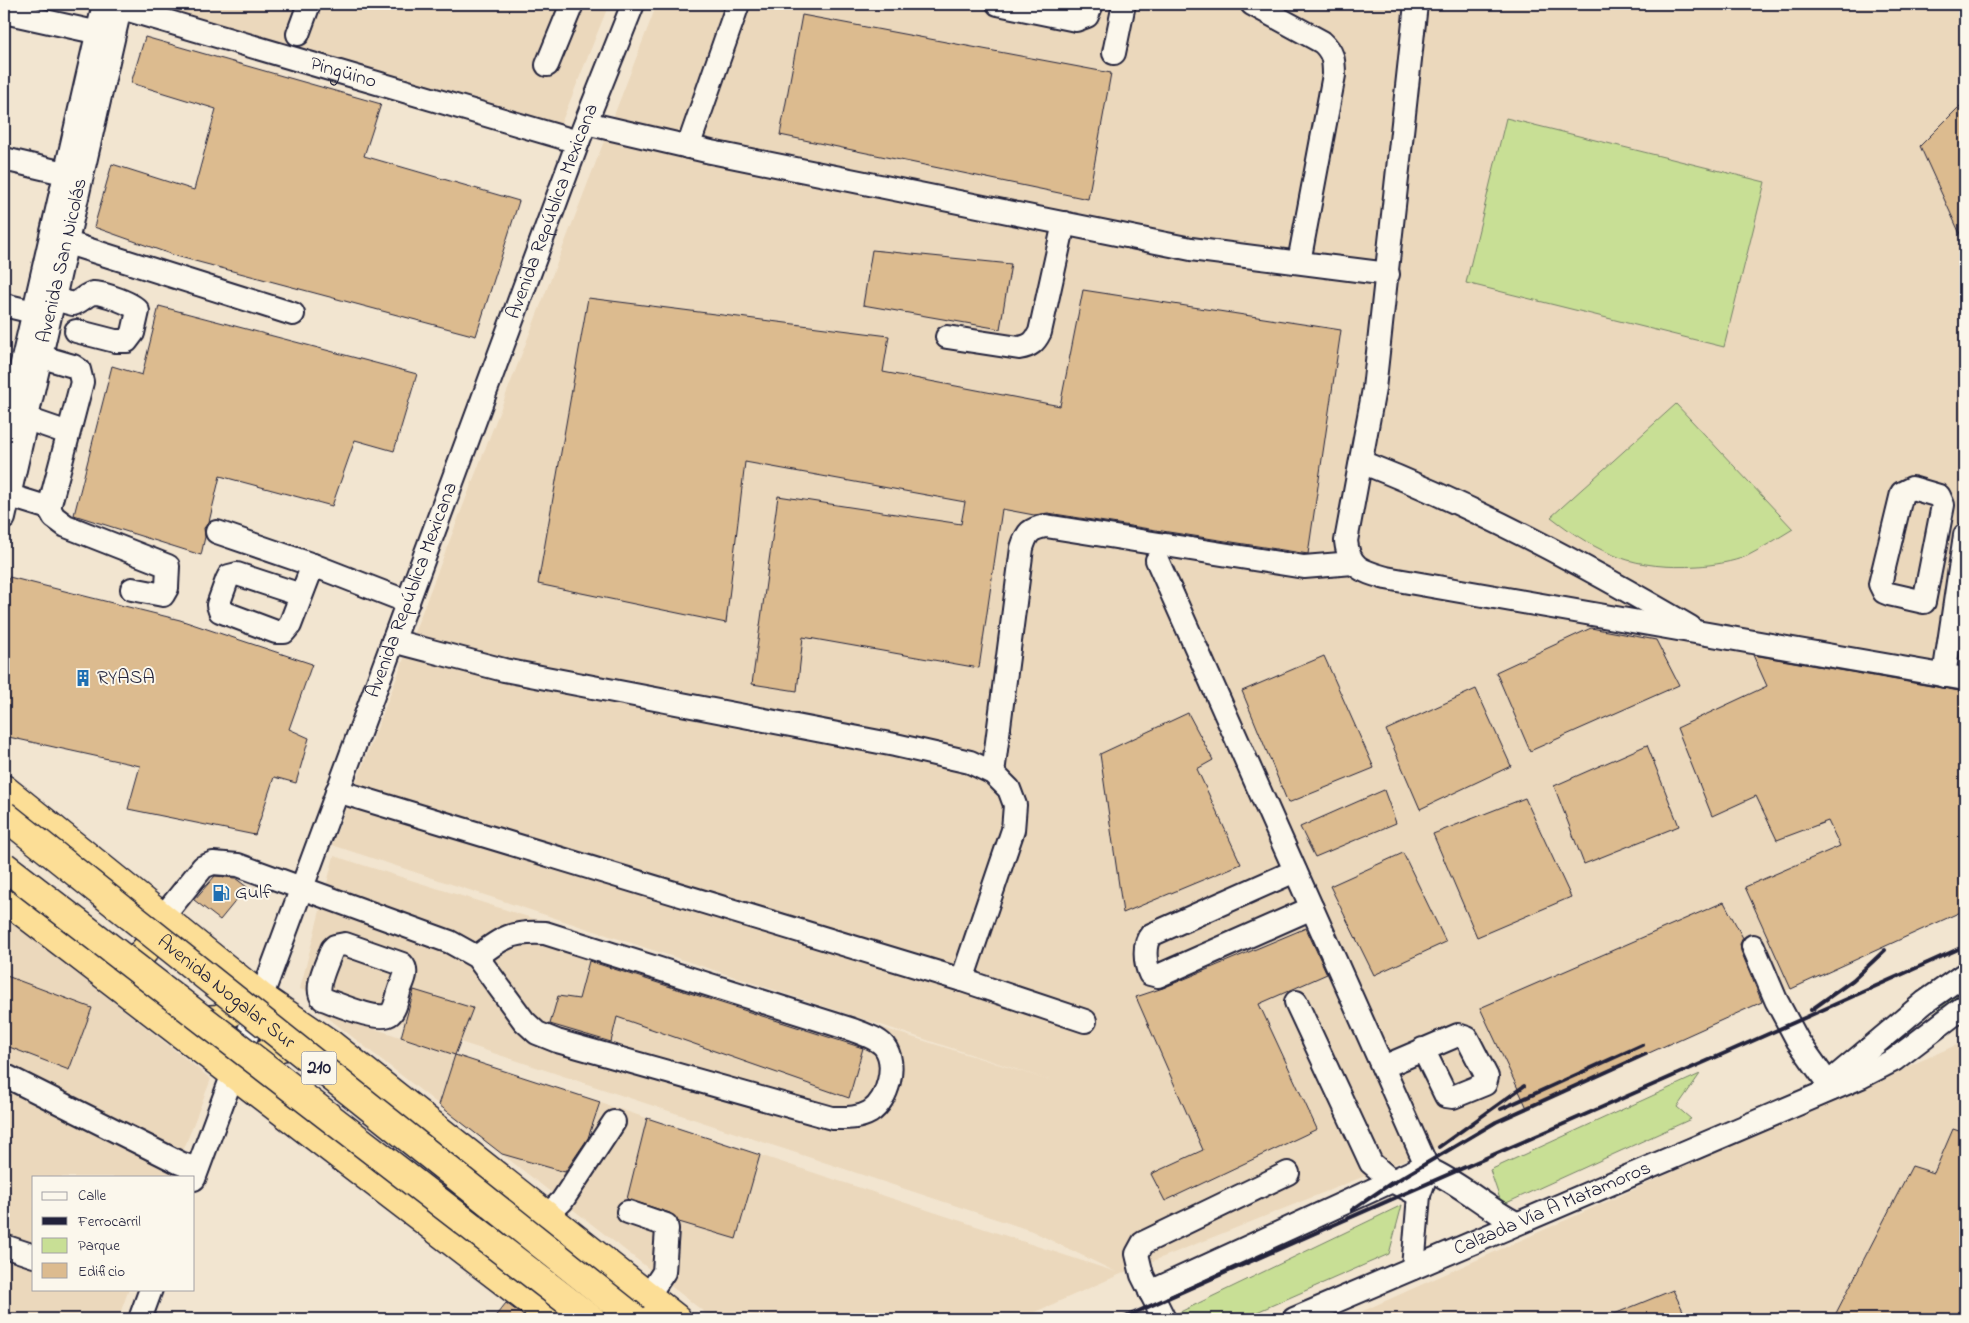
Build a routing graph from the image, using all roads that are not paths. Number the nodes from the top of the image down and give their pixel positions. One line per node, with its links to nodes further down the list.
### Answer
1 (309, 4): 13 (street)
2 (572, 4): 15 (street)
3 (633, 4): 16 (street, Avenida República Mexicana)
4 (738, 4): 17 (street)
5 (998, 4): 6 (street)
6 (1092, 4)
7 (1124, 4): 14 (street)
8 (1252, 4): 22 (street)
9 (1416, 4): 23 (street)
10 (113, 5): 12 (street, Avenida San Nicolás); 16 (street, Pingüino)
11 (4, 12): 12 (street)
12 (106, 34): 19 (street, Avenida San Nicolás)
13 (298, 34)
14 (1114, 54)
15 (547, 65)
16 (582, 133): 17 (street, Pingüino); 46 (street, Avenida República Mexicana)
17 (688, 147): 20 (street, Pingüino)
18 (4, 159): 19 (street)
19 (73, 176): 21 (street, Avenida San Nicolás)
20 (1064, 224): 22 (street, Pingüino); 28 (street)
21 (59, 240): 25 (street, Avenida San Nicolás); 26 (street)
22 (1298, 262): 23 (street, Pingüino)
23 (1388, 274): 33 (street)
24 (4, 305): 25 (street)
25 (44, 306): 27 (street); 29 (street, Avenida San Nicolás)
26 (293, 314)
27 (76, 331)
28 (947, 337)
29 (33, 354): 30 (street, Avenida San Nicolás); 31 (street)
30 (18, 416): 31 (street); 32 (street, Avenida San Nicolás)
31 (68, 433): 35 (street)
32 (8, 452): 34 (street, Avenida San Nicolás)
33 (1361, 462): 42 (street); 49 (street)
34 (6, 494): 35 (street); 36 (street, Avenida San Nicolás)
35 (48, 508): 44 (street)
36 (4, 518)
37 (1941, 521): 38 (street); 47 (street); 47 (street)
38 (1965, 531)
39 (217, 532): 43 (street)
40 (1965, 535): 48 (street)
41 (1157, 560): 57 (street)
42 (1353, 564): 49 (street); 52 (street)
43 (313, 565): 45 (street); 46 (street)
44 (132, 589)
45 (301, 595)
46 (408, 602): 50 (street, Avenida República Mexicana)
47 (1924, 602): 48 (street)
48 (1954, 608): 51 (street)
49 (1702, 634): 51 (street)
50 (393, 641): 52 (street); 54 (street, Avenida República Mexicana)
51 (1955, 677)
52 (993, 773): 68 (street)
53 (4, 789): 61 (highway)
54 (337, 791): 58 (street, Avenida República Mexicana); 68 (street)
55 (4, 815): 96 (highway, Avenida Nogalar Sur / 210, bridge)
56 (4, 866): 99 (highway, Avenida Nogalar Sur / 210, bridge)
57 (1295, 871): 60 (street); 60 (street)
58 (300, 889): 61 (street); 62 (street); 69 (street, Avenida República Mexicana)
59 (4, 898): 66 (highway)
60 (1312, 908): 76 (street)
61 (162, 918): 66 (highway); 69 (highway)
62 (381, 918): 64 (street); 65 (street)
63 (1752, 946): 79 (street)
64 (371, 953)
65 (477, 957): 65 (street)
66 (91, 966): 72 (highway)
67 (1965, 974): 79 (street, Calzada Vía A Matamoros)
68 (962, 980): 73 (street)
69 (260, 996): 72 (highway); 74 (highway); 78 (street, Avenida República Mexicana)
70 (1296, 1002): 86 (street)
71 (1965, 1006): 79 (street, Calzada Vía A Matamoros)
72 (159, 1018): 78 (highway)
73 (1085, 1021)
74 (329, 1043): 78 (highway); 80 (highway)
75 (1423, 1049): 76 (street)
76 (1383, 1066): 83 (street)
77 (4, 1075): 85 (street)
78 (234, 1076): 82 (highway); 85 (street, Avenida República Mexicana)
79 (1824, 1090): 90 (street, Calzada Vía A Matamoros)
80 (394, 1097): 82 (highway); 89 (highway)
81 (614, 1122): 89 (street)
82 (337, 1152): 98 (highway)
83 (1428, 1167): 86 (street); 87 (street); 90 (street)
84 (1288, 1173): 95 (street)
85 (196, 1174)
86 (1392, 1181): 87 (street); 95 (street)
87 (1418, 1195): 93 (street)
88 (628, 1212): 96 (street)
89 (546, 1216): 96 (highway)
90 (1516, 1223): 93 (street, Calzada Vía A Matamoros)
91 (4, 1246): 92 (street)
92 (32, 1255)
93 (1413, 1268): 102 (street, Calzada Vía A Matamoros)
94 (151, 1290): 97 (street)
95 (1150, 1292): 101 (street)
96 (641, 1308): 100 (highway)
97 (140, 1319)
98 (552, 1319)
99 (591, 1319)
100 (677, 1319)
101 (1164, 1319)
102 (1294, 1319)

